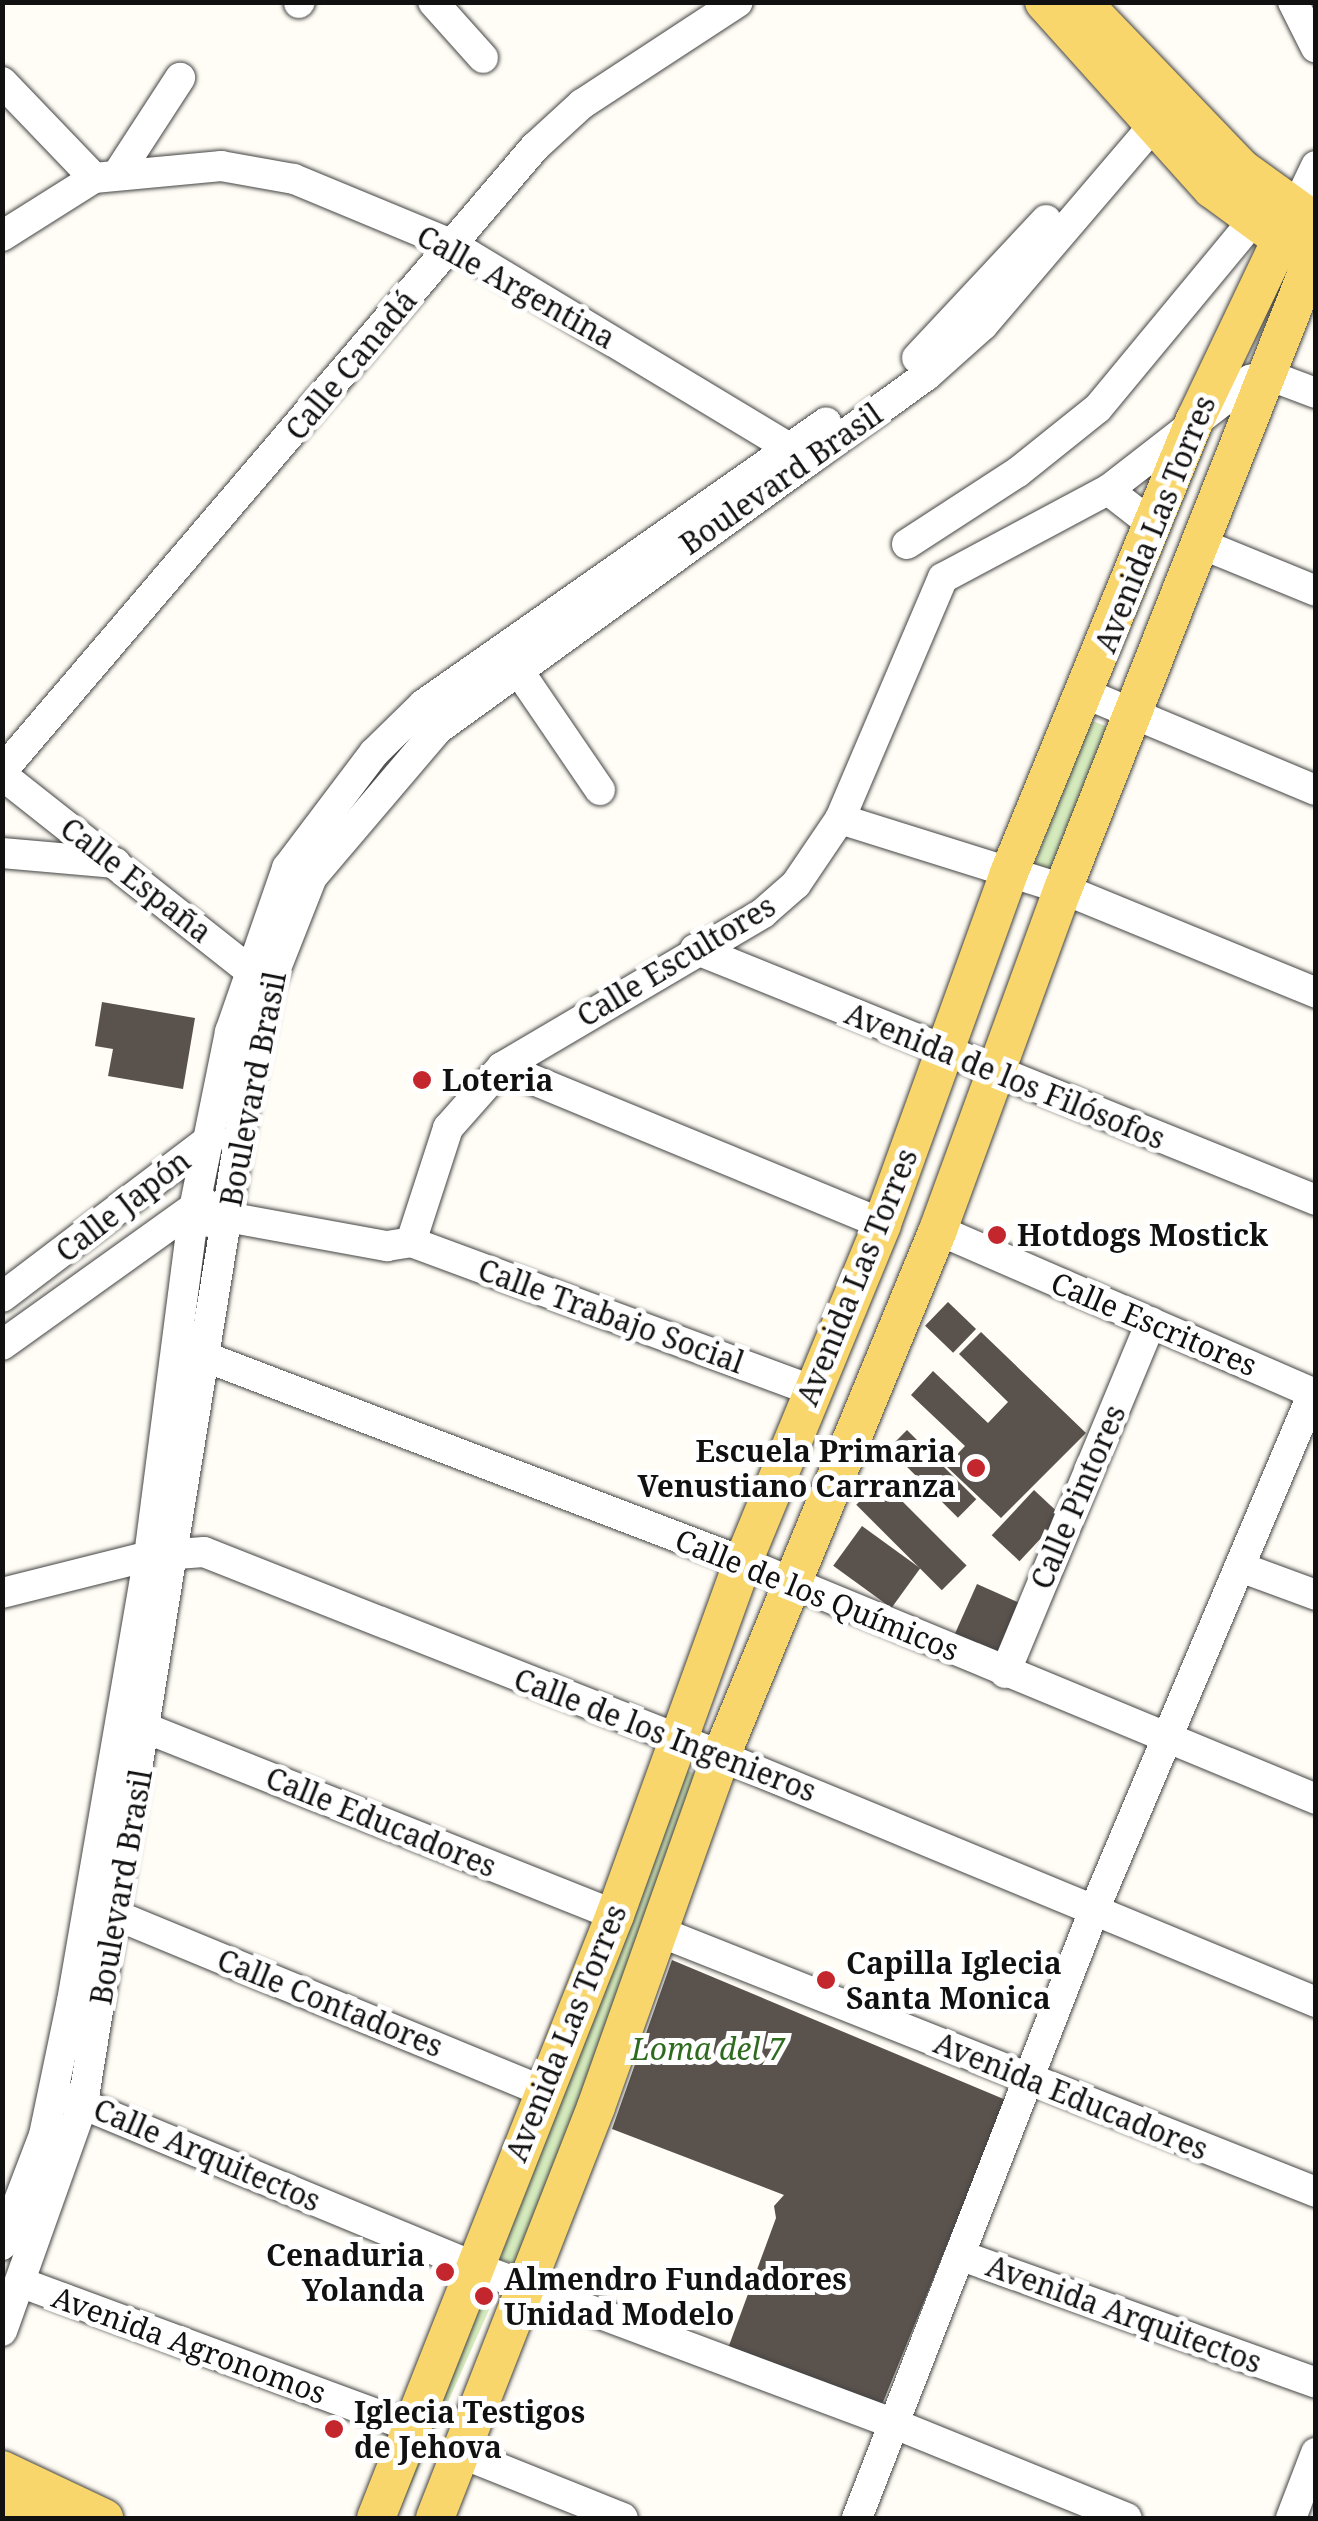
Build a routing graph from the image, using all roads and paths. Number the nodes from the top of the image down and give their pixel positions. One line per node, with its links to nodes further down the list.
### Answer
1 (433, 2): 7 (street)
2 (738, 2): 14 (street, Calle Canadá)
3 (1044, 2): 10 (main road)
4 (1082, 2): 10 (main road)
5 (1293, 2): 6 (street)
6 (1316, 48)
7 (483, 58)
8 (180, 78): 11 (street)
9 (2, 82): 11 (street)
10 (1159, 105): 12 (main road); 18 (street, Boulevard Brasil); 24 (street, Boulevard Brasil)
11 (106, 176): 13 (street, Calle Argentina); 14 (street, Calle Argentina)
12 (1303, 223): 15 (main road, Avenida Las Torres); 17 (main road, Avenida Las Torres); 21 (street)
13 (2, 236)
14 (452, 245): 18 (street, Calle Argentina); 27 (street, Calle Canadá)
15 (1268, 375): 16 (street); 17 (street, Calle Escultores); 22 (main road, Avenida Las Torres)
16 (1316, 393)
17 (1195, 420): 19 (street, Calle Escultores); 20 (main road, Avenida Las Torres)
18 (789, 448): 36 (street, Boulevard Brasil)
19 (1108, 490): 20 (street); 30 (street, Calle Escultores)
20 (1153, 525): 25 (main road, Avenida Las Torres)
21 (907, 544)
22 (1204, 546): 23 (street); 26 (main road, Avenida Las Torres)
23 (1316, 591)
24 (516, 667): 28 (street); 36 (street, Boulevard Brasil)
25 (1086, 694): 26 (street); 33 (main road, Avenida Las Torres)
26 (1136, 711): 29 (street); 34 (main road, Avenida Las Torres)
27 (5, 765): 32 (street, Calle España)
28 (600, 790)
29 (1316, 790)
30 (840, 818): 33 (street); 35 (street, Calle Escultores)
31 (2, 853): 32 (street)
32 (116, 863): 36 (street, Calle España)
33 (1009, 873): 34 (street); 38 (main road, Avenida Las Torres)
34 (1063, 888): 37 (street); 40 (main road, Avenida Las Torres)
35 (695, 948): 38 (street, Avenida de los Filósofos); 39 (street, Calle Escultores)
36 (258, 977): 41 (street, Boulevard Brasil); 42 (street, Boulevard Brasil)
37 (1316, 992)
38 (945, 1054): 40 (street, Avenida de los Filósofos); 47 (main road, Avenida Las Torres)
39 (502, 1067): 47 (street); 49 (street, Calle Escultores)
40 (998, 1072): 44 (street, Avenida de los Filósofos); 48 (main road, Avenida Las Torres)
41 (244, 1115): 42 (street, Calle Japón); 43 (street, Boulevard Brasil)
42 (209, 1140): 46 (street, Boulevard Brasil); 50 (street, Calle Japón)
43 (232, 1178): 45 (street, Boulevard Brasil); 46 (street, Calle Japón)
44 (1316, 1200)
45 (228, 1217): 46 (street); 49 (street); 53 (street, Boulevard Brasil)
46 (193, 1218): 52 (street, Calle Japón); 56 (street, Boulevard Brasil)
47 (882, 1224): 54 (main road, Avenida Las Torres)
48 (938, 1230): 51 (street, Calle Escritores); 59 (main road, Avenida Las Torres)
49 (410, 1242): 54 (street, Calle Trabajo Social)
50 (2, 1297)
51 (1151, 1322): 55 (street, Calle Escritores); 62 (street, Calle Pintores)
52 (2, 1345)
53 (203, 1356): 56 (street, Boulevard Brasil); 57 (street, Calle de los Químicos)
54 (810, 1390): 57 (main road, Avenida Las Torres)
55 (1314, 1394): 58 (street)
56 (162, 1553): 60 (street, Calle de los Ingenieros); 63 (street, Boulevard Brasil); 65 (street, Calle de los Ingenieros); 75 (street, Boulevard Brasil)
57 (742, 1562): 59 (street, Calle de los Químicos); 65 (main road, Avenida Las Torres)
58 (1240, 1568): 61 (street); 64 (street)
59 (789, 1585): 62 (street, Calle de los Químicos); 66 (main road, Avenida Las Torres)
60 (2, 1593)
61 (1316, 1595)
62 (1005, 1673): 64 (street, Calle de los Químicos)
63 (148, 1729): 69 (street, Calle Educadores); 70 (street, Boulevard Brasil)
64 (1168, 1738): 67 (street, Calle de los Químicos); 68 (street)
65 (676, 1740): 66 (street, Calle de los Ingenieros); 69 (main road, Avenida Las Torres)
66 (721, 1756): 68 (street, Calle de los Ingenieros); 71 (main road, Avenida Las Torres)
67 (1316, 1799)
68 (1095, 1908): 72 (street, Calle de los Ingenieros); 73 (street)
69 (615, 1914): 74 (main road, Avenida Las Torres)
70 (118, 1916): 74 (street, Calle Contadores); 76 (street, Boulevard Brasil)
71 (660, 1932): 73 (street, Avenida Educadores); 82 (main road, Avenida Las Torres)
72 (1316, 2002)
73 (1029, 2079): 77 (street, Avenida Educadores); 79 (street)
74 (543, 2091): 80 (main road, Avenida Las Torres)
75 (53, 2094): 76 (street, Calle Arquitectos); 78 (street, Boulevard Brasil)
76 (82, 2103): 80 (street, Calle Arquitectos); 81 (street, Boulevard Brasil)
77 (1316, 2192)
78 (2, 2246)
79 (962, 2256): 84 (street, Avenida Arquitectos); 85 (street, Avenida Arquitectos)
80 (472, 2266): 82 (street); 86 (main road, Avenida Las Torres)
81 (22, 2283): 83 (street, Boulevard Brasil); 86 (street, Avenida Agronomos)
82 (524, 2285): 85 (street); 88 (main road, Avenida Las Torres)
83 (2, 2331)
84 (1316, 2383)
85 (896, 2424): 94 (street); 95 (street)
86 (412, 2427): 91 (main road, Avenida Las Torres)
87 (1316, 2453): 96 (street)
88 (462, 2454): 92 (main road, Avenida Las Torres); 93 (street)
89 (16, 2499): 90 (main road)
90 (104, 2518)
91 (376, 2518)
92 (435, 2518)
93 (623, 2518)
94 (857, 2518)
95 (1127, 2518)
96 (1291, 2518)

